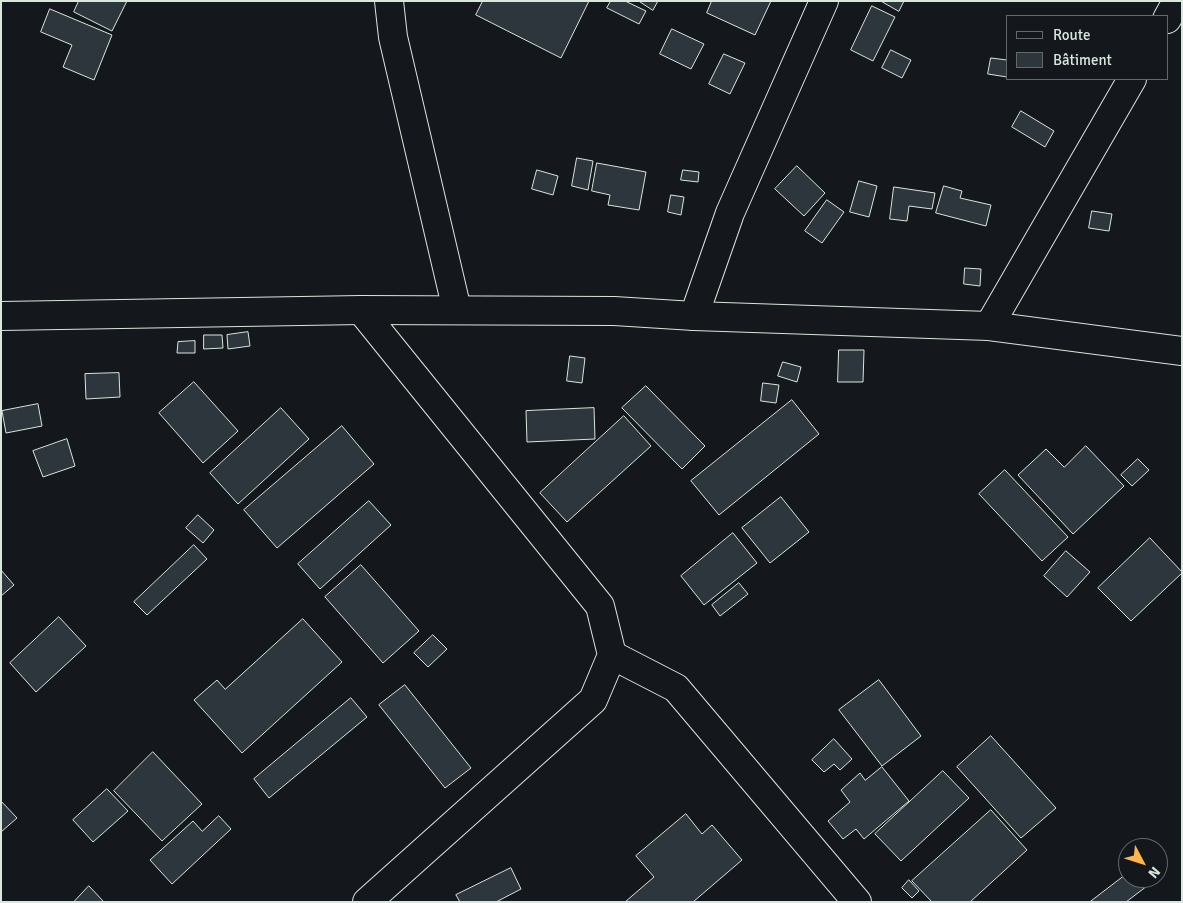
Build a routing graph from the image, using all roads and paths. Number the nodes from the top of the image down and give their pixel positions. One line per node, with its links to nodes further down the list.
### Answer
1 (389, 1): 7 (street)
2 (824, 1): 9 (street)
3 (1177, 1): 4 (street)
4 (1168, 17)
5 (1131, 80): 10 (street)
6 (361, 310): 7 (street); 8 (street); 12 (street)
7 (457, 310): 9 (street)
8 (1, 316)
9 (694, 316): 10 (street)
10 (989, 326): 11 (street)
11 (1182, 351)
12 (612, 654): 13 (street); 14 (street)
13 (367, 902)
14 (857, 902)

